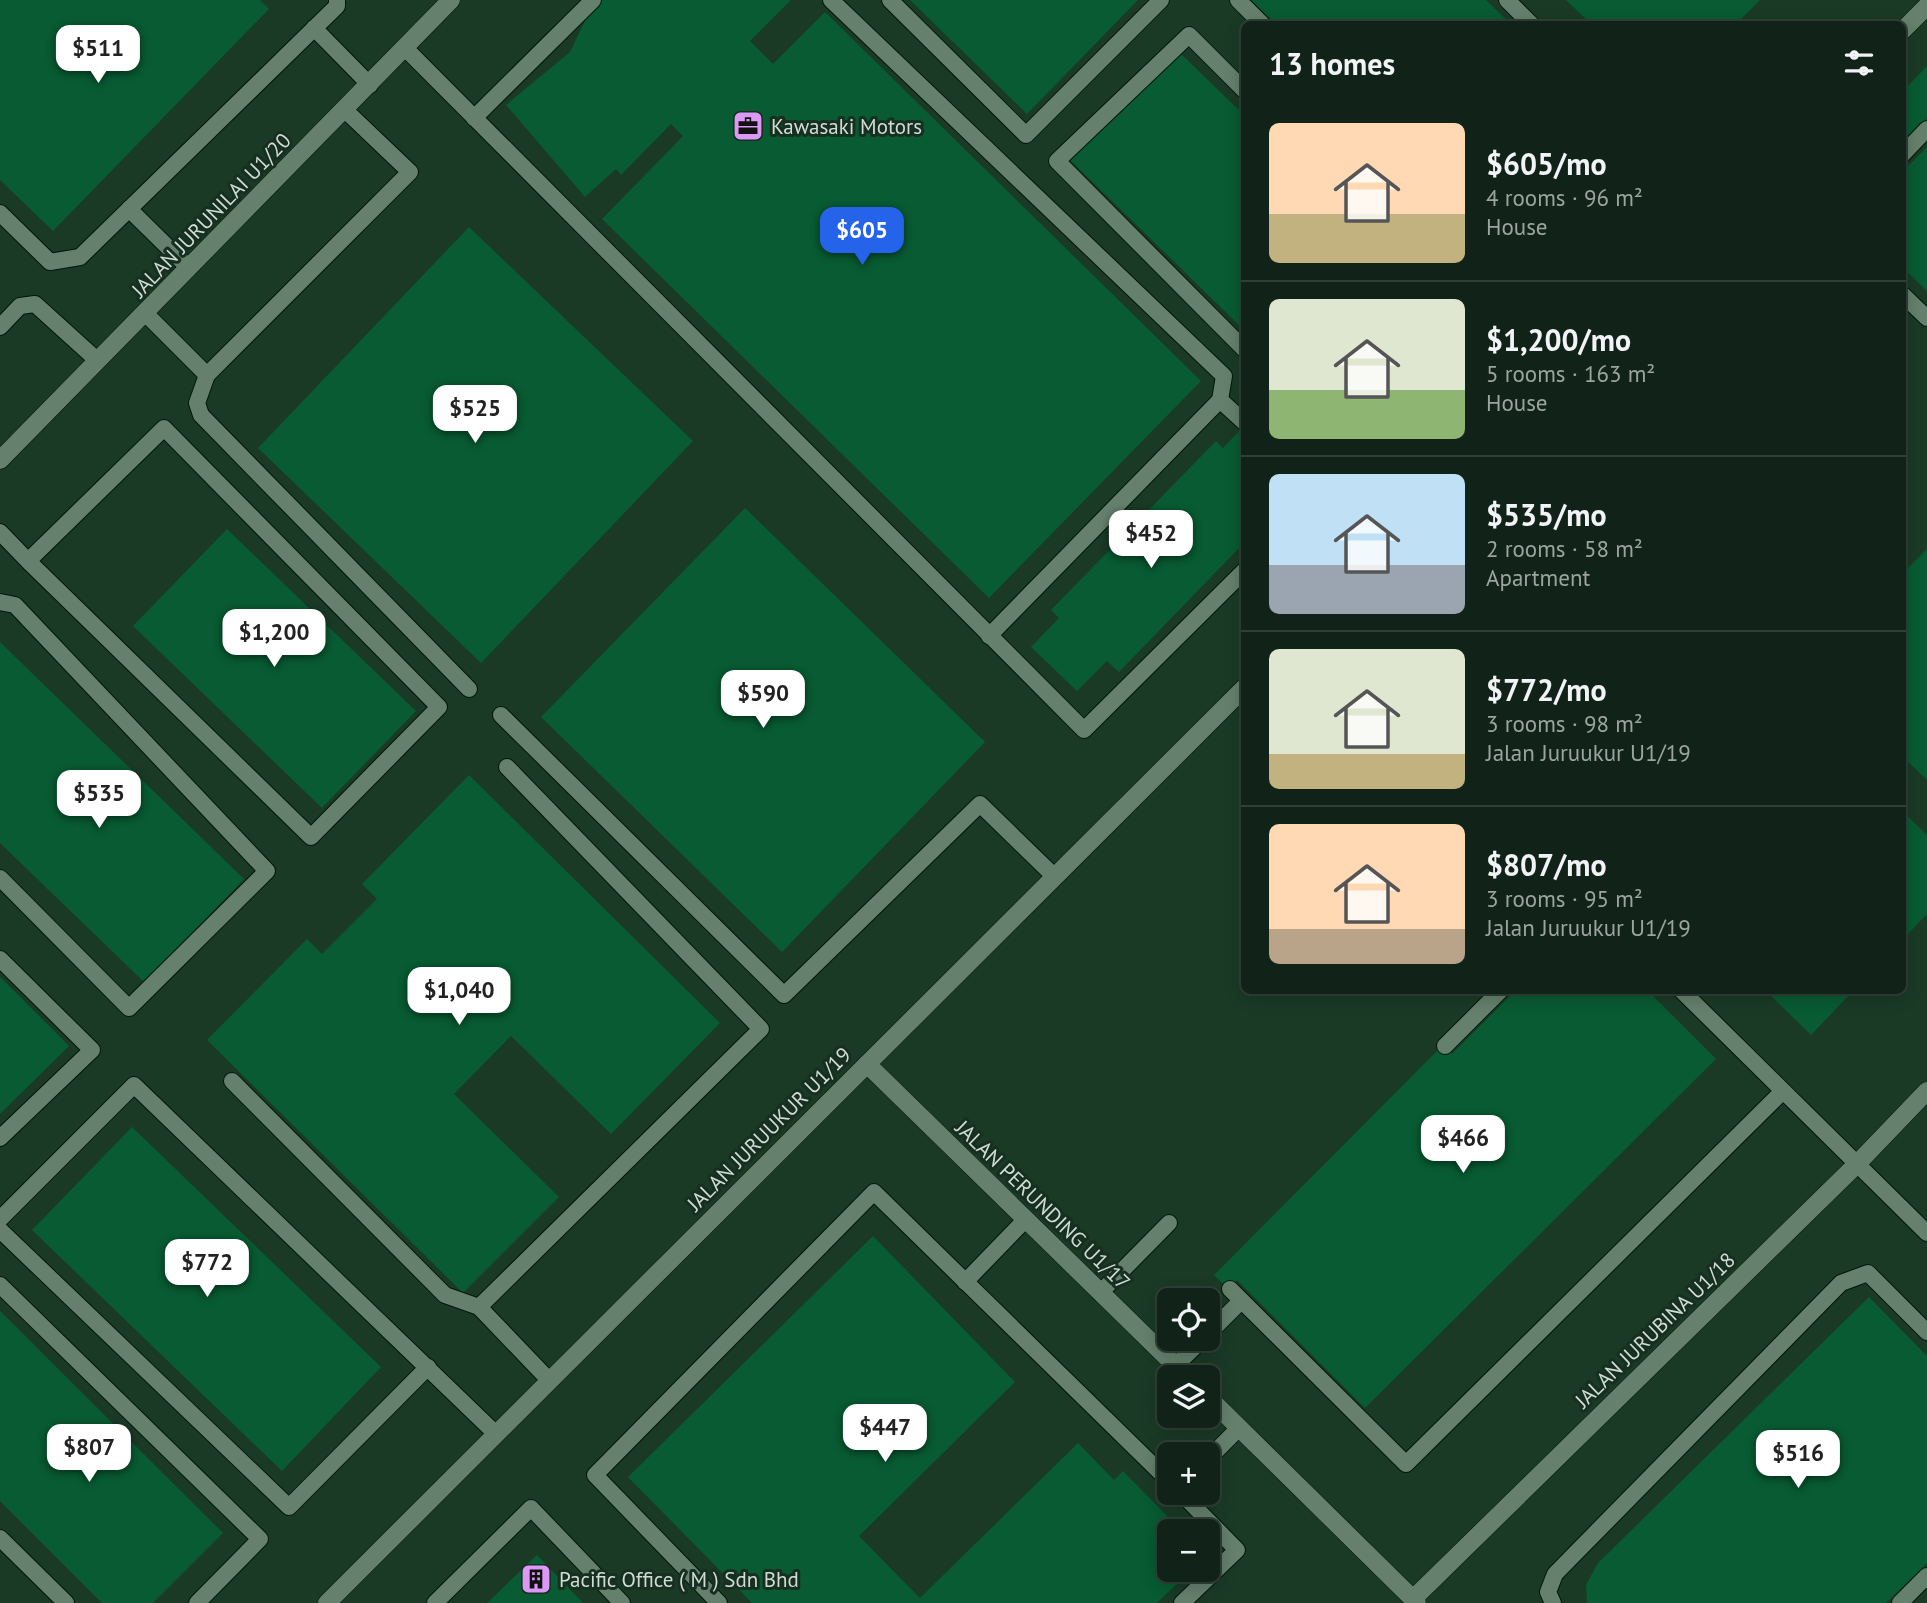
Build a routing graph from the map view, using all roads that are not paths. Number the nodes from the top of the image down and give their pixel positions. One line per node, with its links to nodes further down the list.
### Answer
1 (337, 0): 13 (lane)
2 (451, 0): 14 (street, JALAN JURUNILAI U1/20)
3 (593, 0): 18 (lane)
4 (831, 0): 31 (lane)
5 (890, 0): 6 (lane)
6 (1161, 0)
7 (1238, 0): 10 (lane)
8 (1507, 0): 11 (lane)
9 (1927, 6): 12 (street)
10 (1259, 21)
11 (1528, 21)
12 (1906, 27)
13 (314, 28): 15 (lane); 21 (lane)
14 (405, 48): 15 (street, JALAN JURUNILAI U1/20); 18 (lane)
15 (370, 85): 17 (street, JALAN JURUNILAI U1/20)
16 (1241, 87): 28 (lane)
17 (346, 111): 23 (street, JALAN JURUNILAI U1/20); 30 (lane)
18 (474, 118): 38 (lane)
19 (1927, 129): 20 (lane)
20 (1906, 151)
21 (129, 209): 22 (lane); 23 (lane)
22 (0, 213)
23 (189, 268): 25 (street, JALAN JURUNILAI U1/20)
24 (1906, 298): 26 (lane)
25 (146, 314): 29 (street, JALAN JURUNILAI U1/20); 30 (lane)
26 (1927, 318)
27 (0, 327): 29 (lane)
28 (1241, 346)
29 (98, 361): 33 (street, JALAN JURUNILAI U1/20)
30 (207, 375): 39 (lane)
31 (1220, 400): 32 (lane); 38 (lane)
32 (1241, 419)
33 (0, 460)
34 (0, 532): 35 (lane)
35 (28, 561): 35 (lane)
36 (1241, 574): 38 (lane)
37 (0, 602): 44 (lane)
38 (989, 636)
39 (469, 689)
40 (1241, 691): 43 (street, JALAN JURUUKUR U1/19)
41 (501, 715): 43 (lane)
42 (507, 767): 63 (lane)
43 (1055, 877): 49 (street, JALAN JURUUKUR U1/19)
44 (0, 878)
45 (0, 959): 53 (lane)
46 (1497, 994): 48 (lane)
47 (1685, 994): 52 (lane)
48 (1444, 1046)
49 (867, 1065): 56 (street, JALAN PERUNDING U1/17); 68 (street, JALAN JURUUKUR U1/19)
50 (232, 1081): 63 (lane)
51 (1927, 1091): 54 (street, JALAN JURUBINA U1/18)
52 (1782, 1092): 54 (lane); 64 (lane)
53 (0, 1138)
54 (1856, 1165): 59 (lane); 77 (street, JALAN JURUBINA U1/18)
55 (0, 1219): 67 (lane)
56 (1026, 1219): 60 (lane); 62 (street, JALAN PERUNDING U1/17)
57 (1169, 1223): 62 (lane)
58 (0, 1230): 67 (lane)
59 (1927, 1233)
60 (965, 1282): 73 (lane); 83 (lane)
61 (0, 1285): 79 (lane)
62 (1100, 1293): 66 (street, JALAN PERUNDING U1/17)
63 (479, 1307): 68 (lane)
64 (1220, 1317)
65 (1927, 1332): 85 (lane)
66 (1175, 1365)
67 (428, 1367): 71 (lane)
68 (548, 1379): 71 (street, JALAN JURUUKUR U1/19)
69 (1220, 1409): 70 (street)
70 (1239, 1428): 72 (lane); 77 (street)
71 (495, 1433): 80 (street, JALAN JURUUKUR U1/19)
72 (1220, 1447)
73 (1157, 1469)
74 (1193, 1505): 84 (lane)
75 (0, 1538): 78 (lane)
76 (1927, 1576): 86 (lane)
77 (1415, 1601)
78 (66, 1603)
79 (197, 1603)
80 (327, 1603)
81 (435, 1603): 82 (lane)
82 (622, 1603)
83 (719, 1603)
84 (1182, 1603)
85 (1553, 1603)
86 (1900, 1603)

